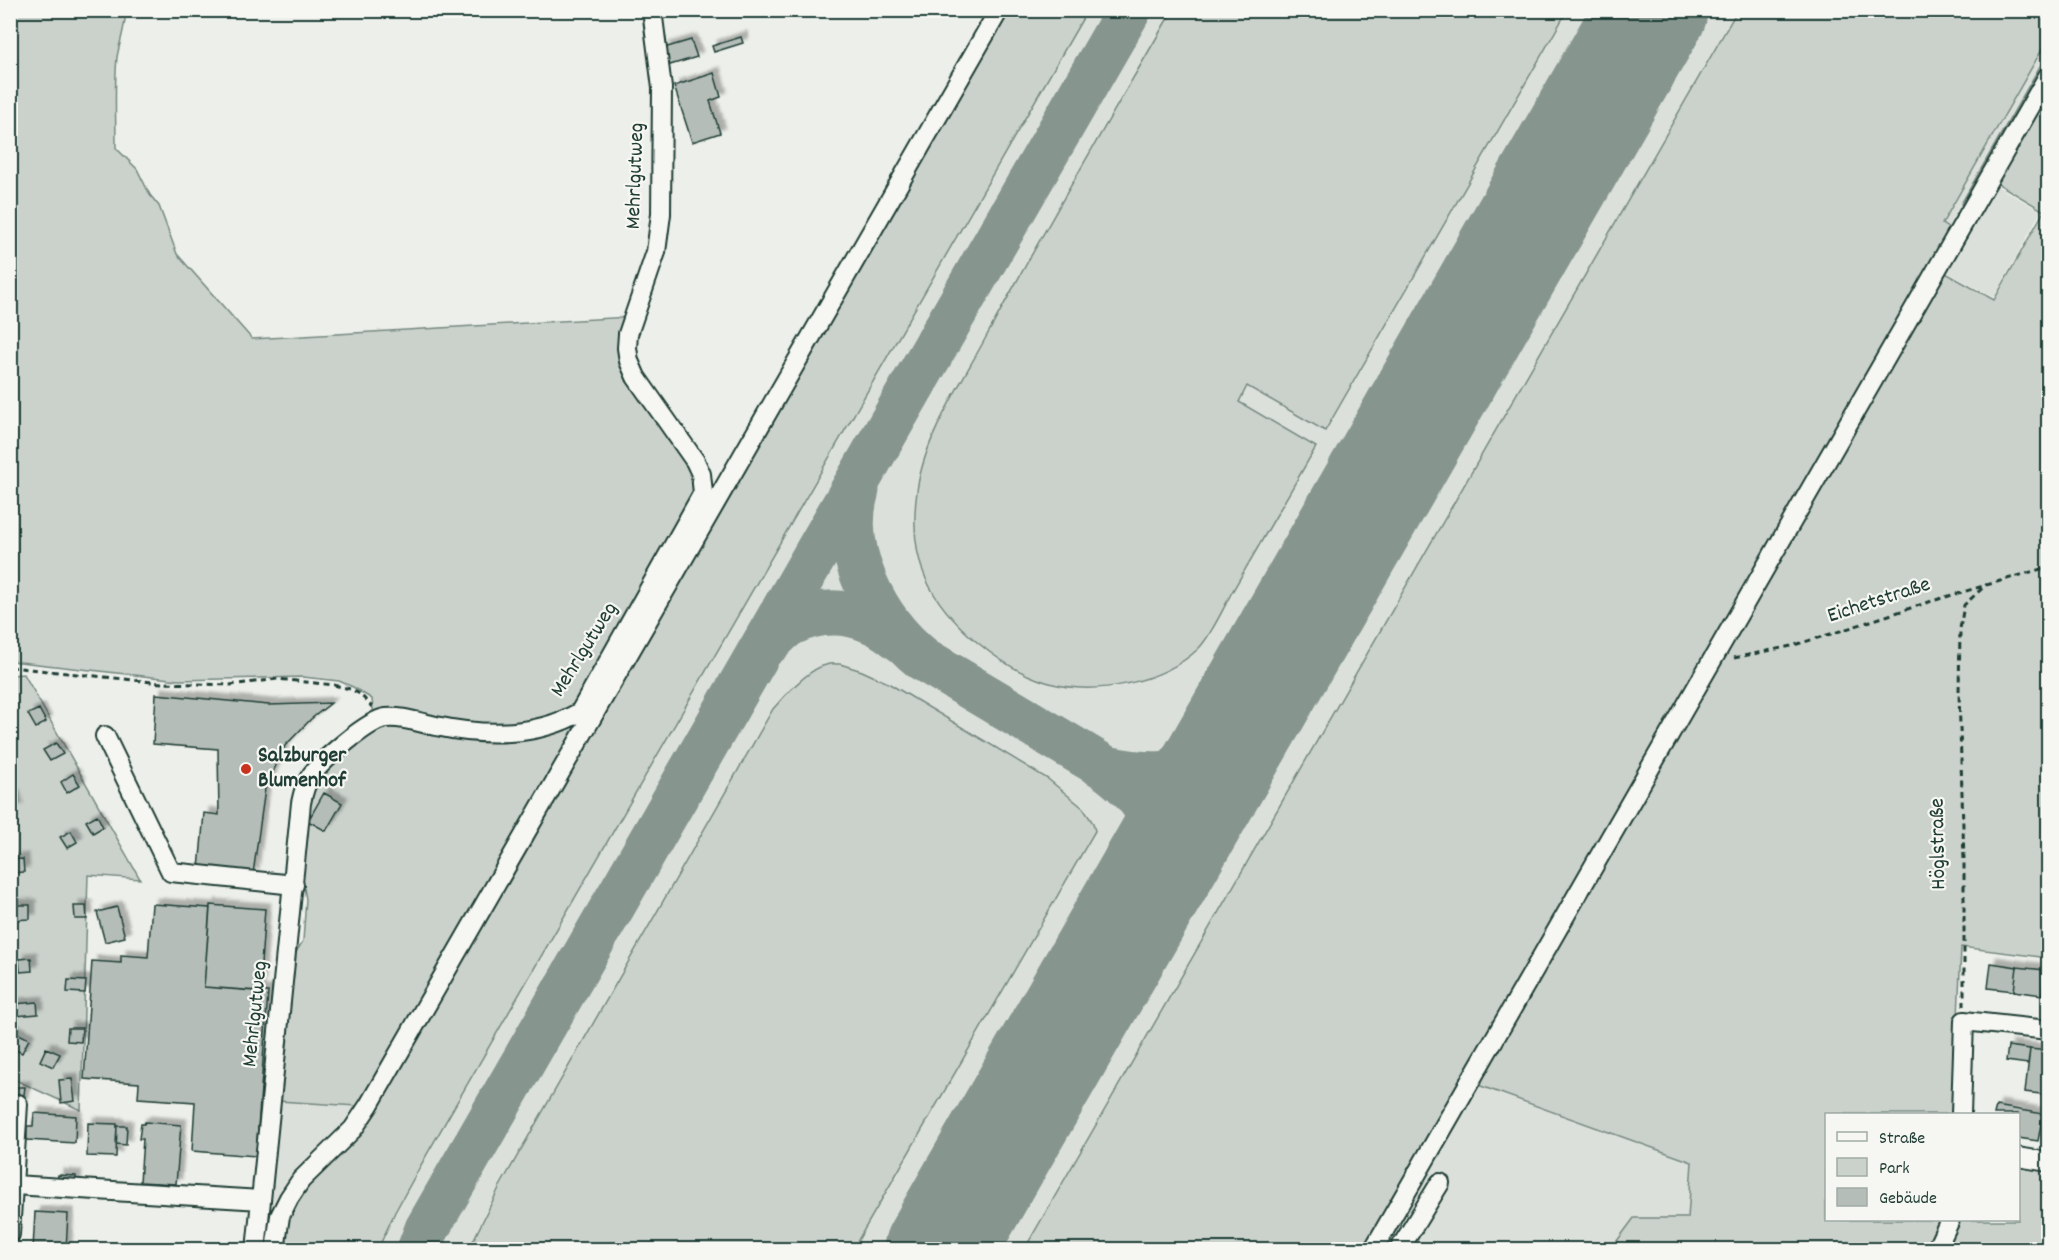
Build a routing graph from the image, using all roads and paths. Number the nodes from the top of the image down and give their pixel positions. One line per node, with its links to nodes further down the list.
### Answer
1 (652, 10): 8 (street, Mehrlgutweg)
2 (999, 10): 8 (street)
3 (2049, 76): 6 (street)
4 (2049, 567): 5 (path, Eichetstraße)
5 (1987, 584): 6 (path, Eichetstraße); 12 (path, Höglstraße)
6 (1715, 661): 25 (street)
7 (10, 667): 9 (path)
8 (586, 715): 9 (street, Mehrlgutweg); 24 (street)
9 (385, 718): 11 (street, Mehrlgutweg)
10 (105, 736): 11 (street)
11 (294, 885): 20 (street, Mehrlgutweg)
12 (1964, 1021): 13 (street); 15 (street)
13 (2049, 1030)
14 (18, 1104): 19 (street)
15 (1961, 1113)
16 (2020, 1157): 17 (street)
17 (2049, 1162)
18 (1440, 1183): 26 (street)
19 (15, 1185): 20 (street); 22 (street)
20 (261, 1200): 23 (street, Mehrlgutweg)
21 (1950, 1221): 27 (street)
22 (10, 1234)
23 (256, 1250)
24 (275, 1250)
25 (1374, 1250)
26 (1399, 1250)
27 (1936, 1250)

